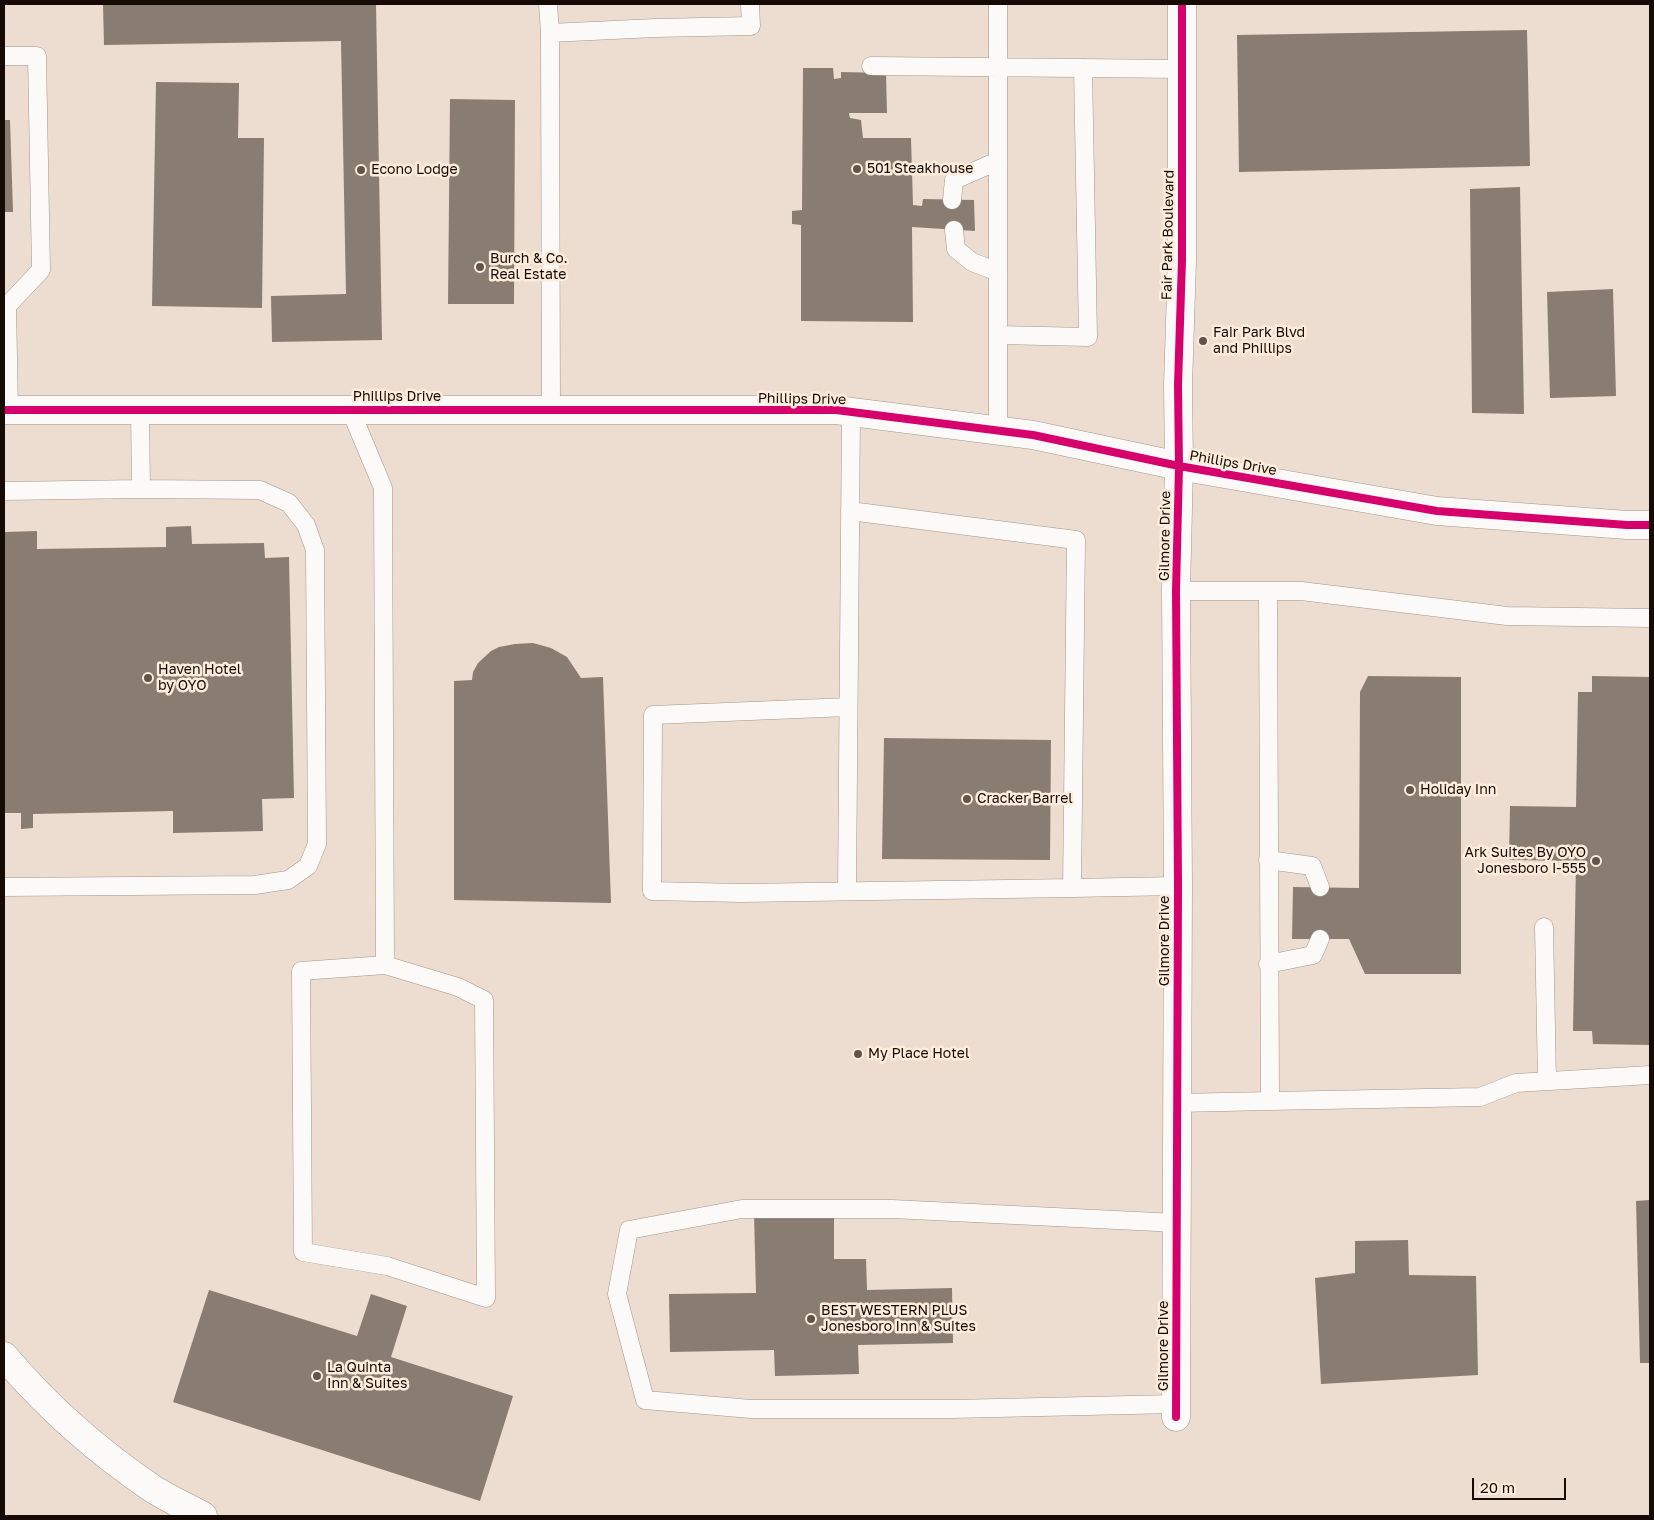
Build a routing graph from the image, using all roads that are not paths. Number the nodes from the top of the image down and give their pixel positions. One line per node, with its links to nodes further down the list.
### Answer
1 (548, 4): 5 (lane)
2 (750, 4): 5 (lane)
3 (998, 4): 8 (lane)
4 (1182, 4): 10 (main road, Fair Park Boulevard)
5 (550, 33): 20 (lane)
6 (4, 56): 15 (lane)
7 (871, 66): 8 (lane)
8 (998, 67): 9 (lane); 11 (lane)
9 (1083, 68): 10 (lane); 16 (lane)
10 (1182, 69): 23 (main road, Fair Park Boulevard)
11 (998, 161): 12 (lane); 14 (lane)
12 (952, 200)
13 (954, 230): 14 (lane)
14 (998, 272): 16 (lane)
15 (6, 306): 18 (lane)
16 (998, 335): 22 (lane)
17 (350, 409): 19 (main road, Phillips Drive); 20 (main road, Phillips Drive); 41 (lane)
18 (6, 410): 19 (main road, Phillips Drive)
19 (140, 410): 24 (lane)
20 (551, 410): 21 (main road, Phillips Drive)
21 (851, 412): 22 (main road, Phillips Drive); 26 (lane)
22 (998, 430): 23 (main road, Phillips Drive)
23 (1179, 466): 27 (main road, Phillips Drive); 28 (main road, Gilmore Drive)
24 (141, 489): 25 (lane); 34 (lane)
25 (4, 491)
26 (850, 511): 31 (lane); 36 (lane)
27 (1650, 525)
28 (1176, 591): 29 (lane); 33 (main road, Gilmore Drive)
29 (1268, 591): 30 (lane); 32 (lane)
30 (1650, 618)
31 (848, 707): 37 (lane); 37 (lane)
32 (1268, 860): 35 (lane); 40 (lane)
33 (1178, 886): 36 (lane); 45 (main road, Gilmore Drive)
34 (4, 887)
35 (1320, 887)
36 (1072, 888): 37 (lane)
37 (847, 890)
38 (1544, 927): 43 (lane)
39 (1320, 939): 40 (lane)
40 (1268, 964): 44 (lane)
41 (385, 965): 41 (lane)
42 (1650, 1075): 43 (lane)
43 (1547, 1081): 44 (lane)
44 (1270, 1101): 45 (lane)
45 (1177, 1103): 46 (main road, Gilmore Drive)
46 (1176, 1223): 48 (main road, Gilmore Drive); 48 (lane)
47 (4, 1356): 49 (main road)
48 (1176, 1411)
49 (204, 1516)

